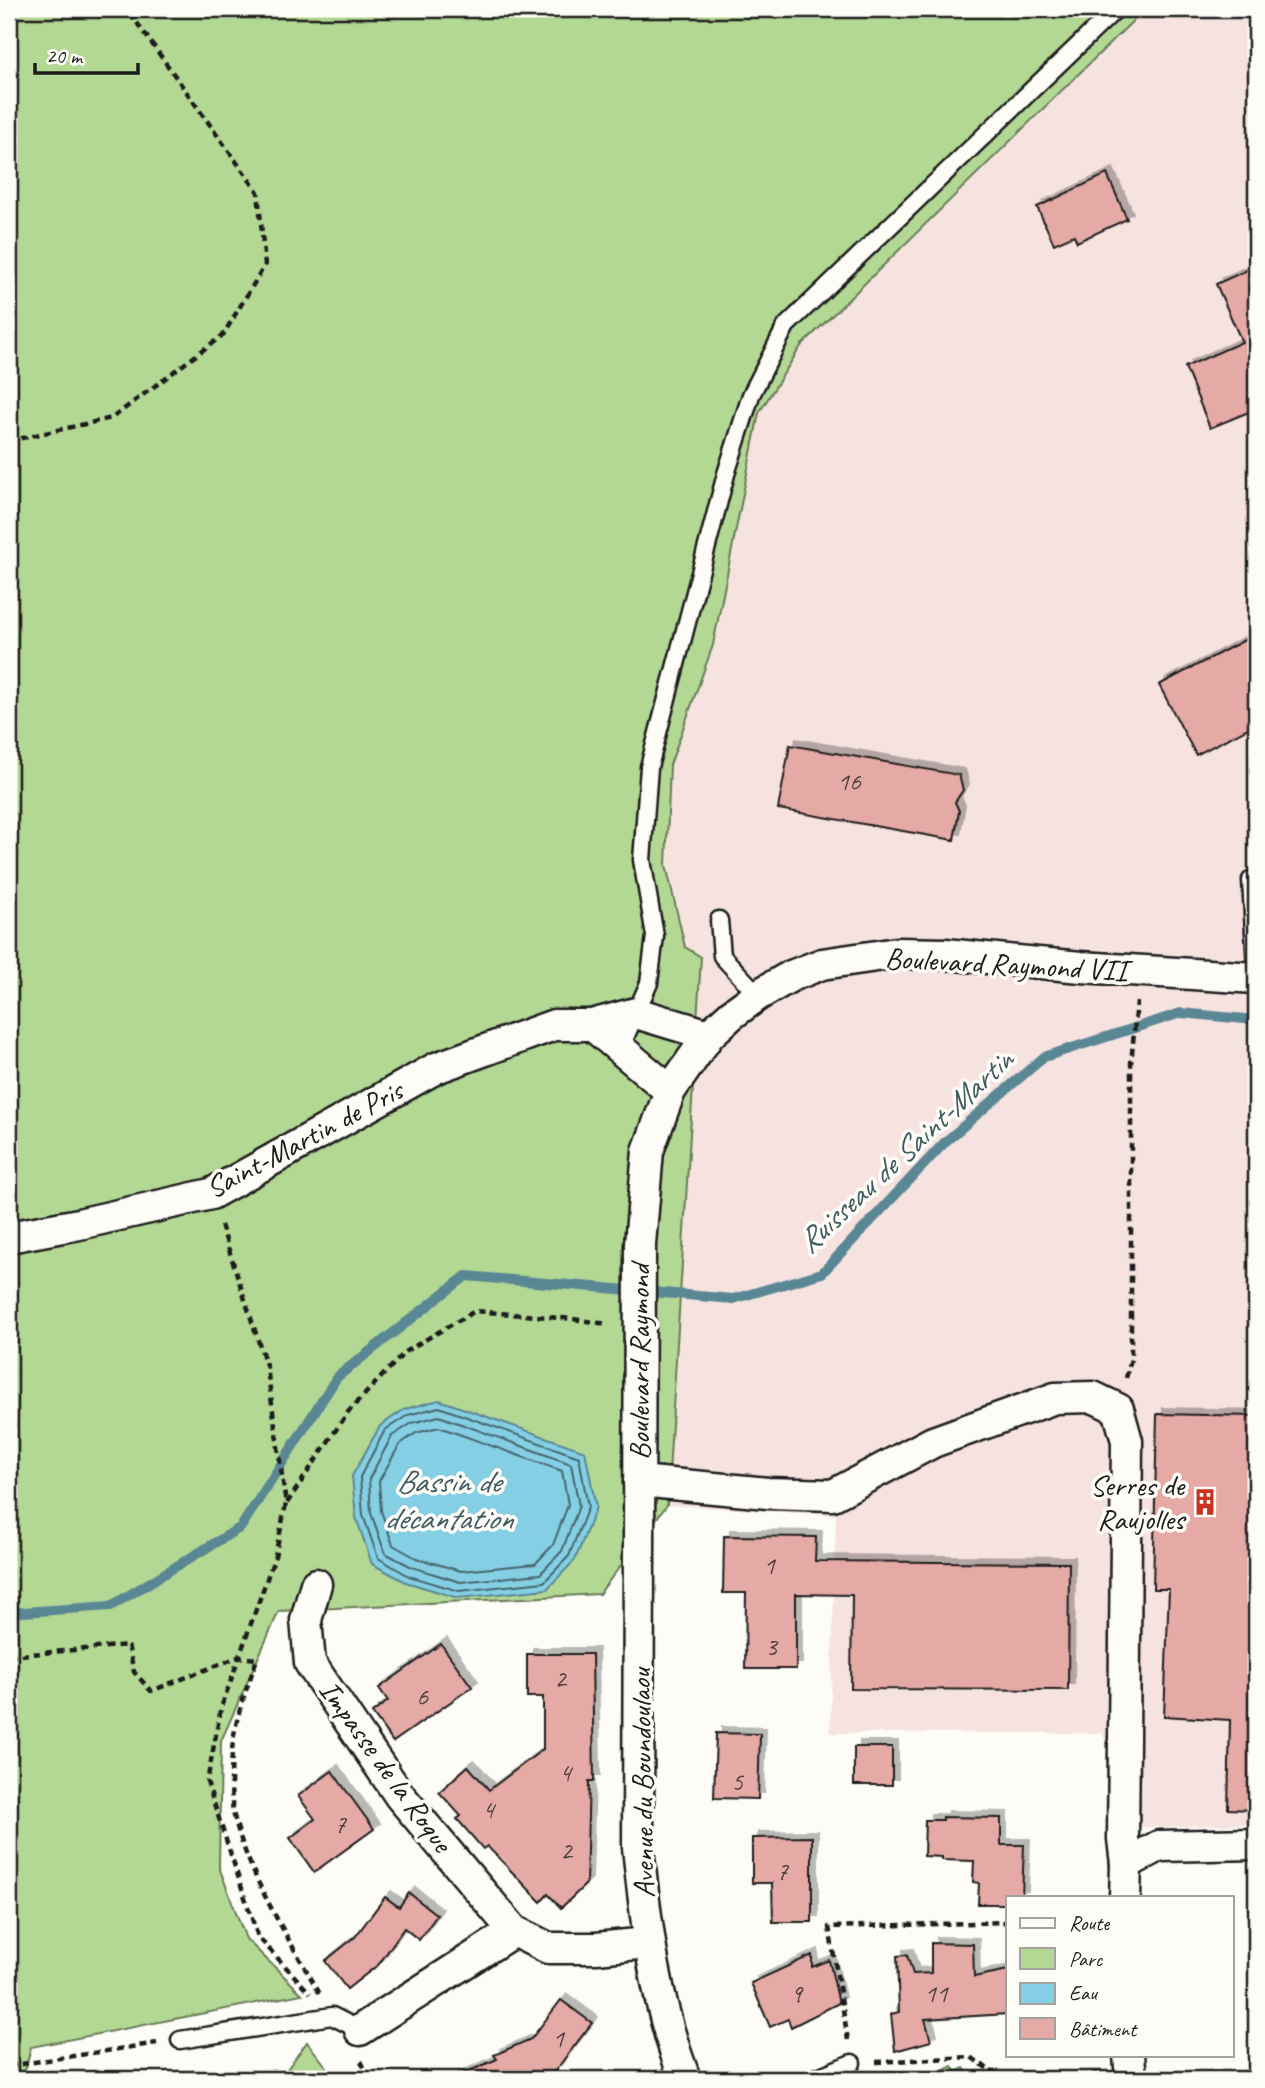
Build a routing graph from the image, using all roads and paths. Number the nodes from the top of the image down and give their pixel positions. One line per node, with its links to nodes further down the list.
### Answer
1 (32, 9): 3 (path)
2 (1116, 9): 9 (lane)
3 (9, 441)
4 (1251, 880): 6 (lane)
5 (719, 920): 8 (lane)
6 (1256, 968)
7 (1256, 978): 8 (street, Boulevard Raymond VII)
8 (758, 995): 12 (street, Boulevard Raymond VII)
9 (636, 1013): 11 (street, Saint-Martin de Pris); 12 (street); 13 (lane)
10 (1137, 1013): 19 (path)
11 (592, 1025): 13 (street); 15 (street, Saint-Martin de Pris)
12 (709, 1035): 14 (street, Boulevard Raymond VII)
13 (620, 1049): 14 (street)
14 (670, 1091): 17 (street, Boulevard Raymond VII)
15 (211, 1194): 16 (street, Saint-Martin de Pris); 21 (path)
16 (9, 1237)
17 (640, 1244): 18 (street, Boulevard Raymond)
18 (639, 1329): 20 (street, Boulevard Raymond); 21 (path)
19 (1118, 1409): 20 (street); 26 (street)
20 (639, 1480): 30 (street, Avenue du Boundoulaou)
21 (286, 1504): 24 (path)
22 (316, 1584): 29 (street, Impasse de la Roque)
23 (9, 1656): 24 (path)
24 (238, 1657): 31 (path); 31 (path)
25 (1256, 1844): 26 (street)
26 (1126, 1864): 27 (street)
27 (1125, 1896)
28 (1006, 1922): 34 (path)
29 (514, 1931): 30 (street, Impasse de la Roque); 32 (street)
30 (648, 1943): 37 (street, Avenue du Boundoulaou)
31 (332, 2016): 32 (lane); 33 (lane)
32 (360, 2031)
33 (180, 2040): 35 (path)
34 (852, 2063): 38 (lane); 39 (path)
35 (9, 2066)
36 (1130, 2067): 40 (path)
37 (685, 2079)
38 (813, 2079)
39 (1002, 2079)
40 (1056, 2079)

